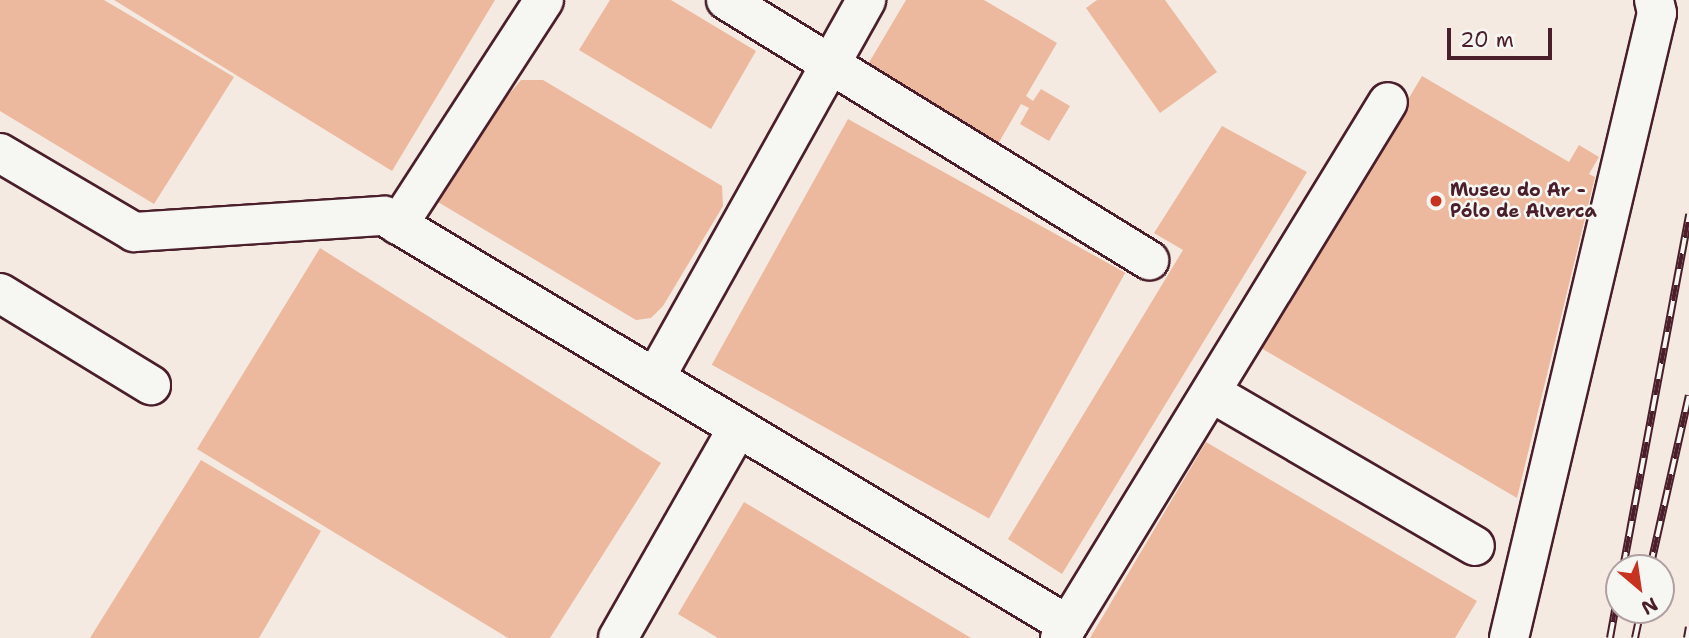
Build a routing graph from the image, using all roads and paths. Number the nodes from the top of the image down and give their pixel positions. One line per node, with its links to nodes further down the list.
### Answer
1 (544, 0): 8 (street)
2 (726, 0): 5 (street)
3 (866, 0): 5 (street)
4 (1654, 0): 18 (street)
5 (832, 62): 9 (street); 11 (street)
6 (1388, 102): 13 (street)
7 (0, 153): 8 (street)
8 (398, 225): 11 (street)
9 (1149, 260)
10 (0, 293): 12 (street)
11 (655, 378): 14 (street)
12 (151, 385)
13 (1212, 393): 15 (street); 16 (street)
14 (738, 428): 16 (street); 17 (street)
15 (1475, 546)
16 (1064, 631)
17 (618, 638)
18 (1509, 638)

